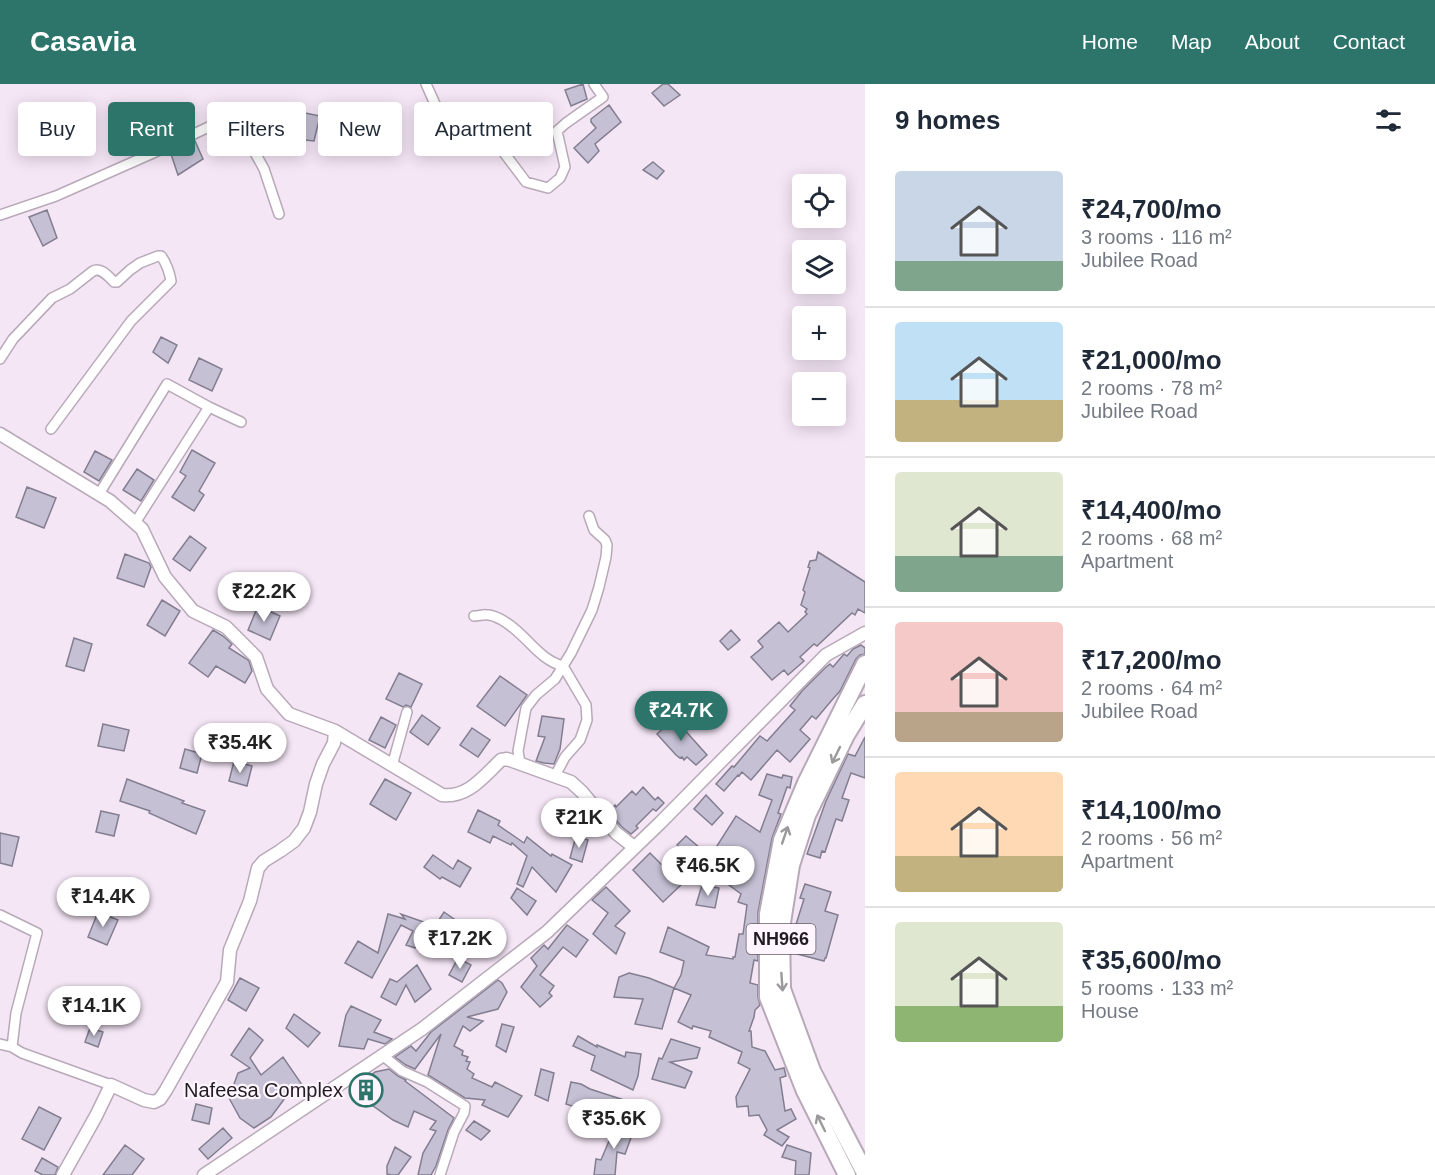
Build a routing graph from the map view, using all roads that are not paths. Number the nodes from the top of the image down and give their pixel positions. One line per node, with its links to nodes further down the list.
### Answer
1 (426, 84): 2 (street)
2 (594, 84)
3 (279, 214): 4 (street)
4 (0, 215)
5 (0, 359): 8 (street)
6 (208, 407): 7 (street); 10 (street); 12 (street)
7 (241, 422)
8 (51, 429)
9 (0, 434): 10 (street)
10 (99, 494): 12 (street)
11 (589, 516): 16 (street)
12 (135, 523): 19 (street)
13 (474, 616): 16 (street)
14 (865, 633): 23 (street)
15 (865, 664): 33 (highway, NH966, one-way to 15)
16 (563, 666): 20 (street); 22 (street)
17 (865, 704): 29 (highway, NH966, one-way to 29)
18 (406, 712): 21 (street)
19 (335, 731): 21 (street); 28 (street)
20 (520, 764): 21 (street); 22 (street)
21 (392, 766)
22 (555, 776): 23 (street)
23 (634, 847): 27 (street)
24 (0, 915): 26 (street)
25 (0, 1044): 26 (street)
26 (12, 1047): 28 (street)
27 (382, 1055): 31 (street); 32 (street)
28 (111, 1085): 30 (street)
29 (865, 1173)
30 (63, 1175)
31 (204, 1175)
32 (440, 1175)
33 (847, 1175)

